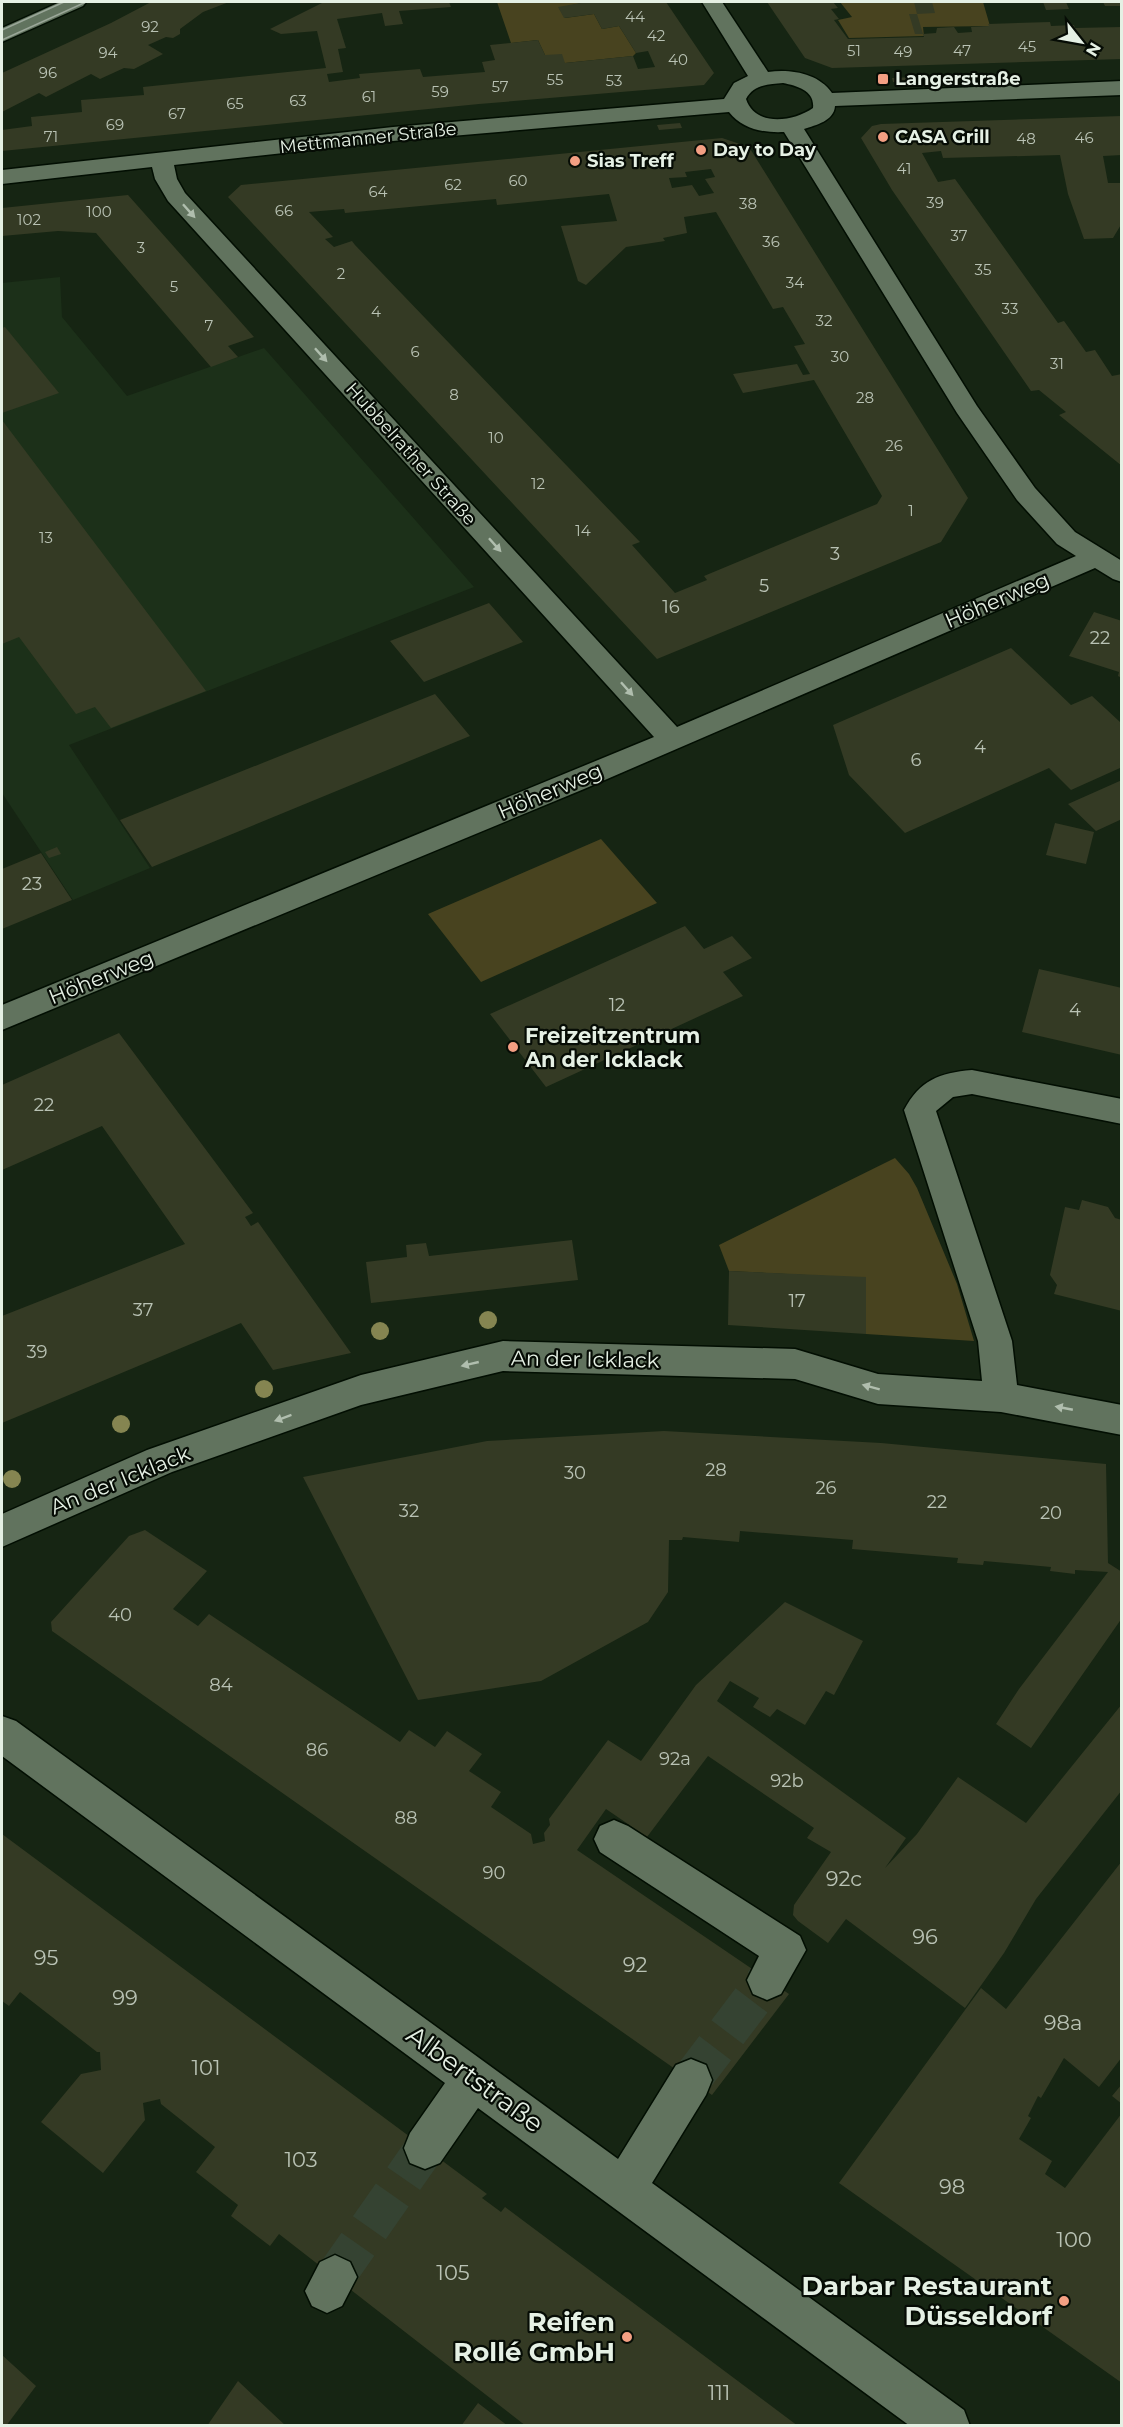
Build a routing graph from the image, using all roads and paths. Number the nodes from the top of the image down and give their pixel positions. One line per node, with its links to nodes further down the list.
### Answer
1 (76, 2): 3 (street)
2 (712, 2): 4 (street)
3 (2, 36)
4 (762, 79): 6 (street); 7 (street)
5 (1122, 88): 6 (street)
6 (825, 100): 8 (street)
7 (735, 105): 8 (street); 9 (street, Mettmanner Straße)
8 (790, 126): 11 (street)
9 (162, 161): 10 (street, Mettmanner Straße); 13 (street, Hubbelrather Straße, one-way to 13)
10 (2, 177)
11 (1096, 558): 12 (street); 13 (street, Höherweg)
12 (1122, 573)
13 (673, 740): 14 (street, Höherweg)
14 (2, 1018)
15 (1122, 1112): 16 (street)
16 (1001, 1397): 17 (street, An der Icklack, one-way to 16); 18 (street, An der Icklack, one-way to 18)
17 (1122, 1420)
18 (2, 1531)
19 (2, 1734): 22 (street, Albertstraße)
20 (614, 1839): 21 (street)
21 (767, 1980)
22 (474, 2078): 24 (street); 25 (street, Albertstraße)
23 (691, 2080): 25 (street)
24 (425, 2148)
25 (624, 2189): 26 (street, Albertstraße)
26 (948, 2426)

